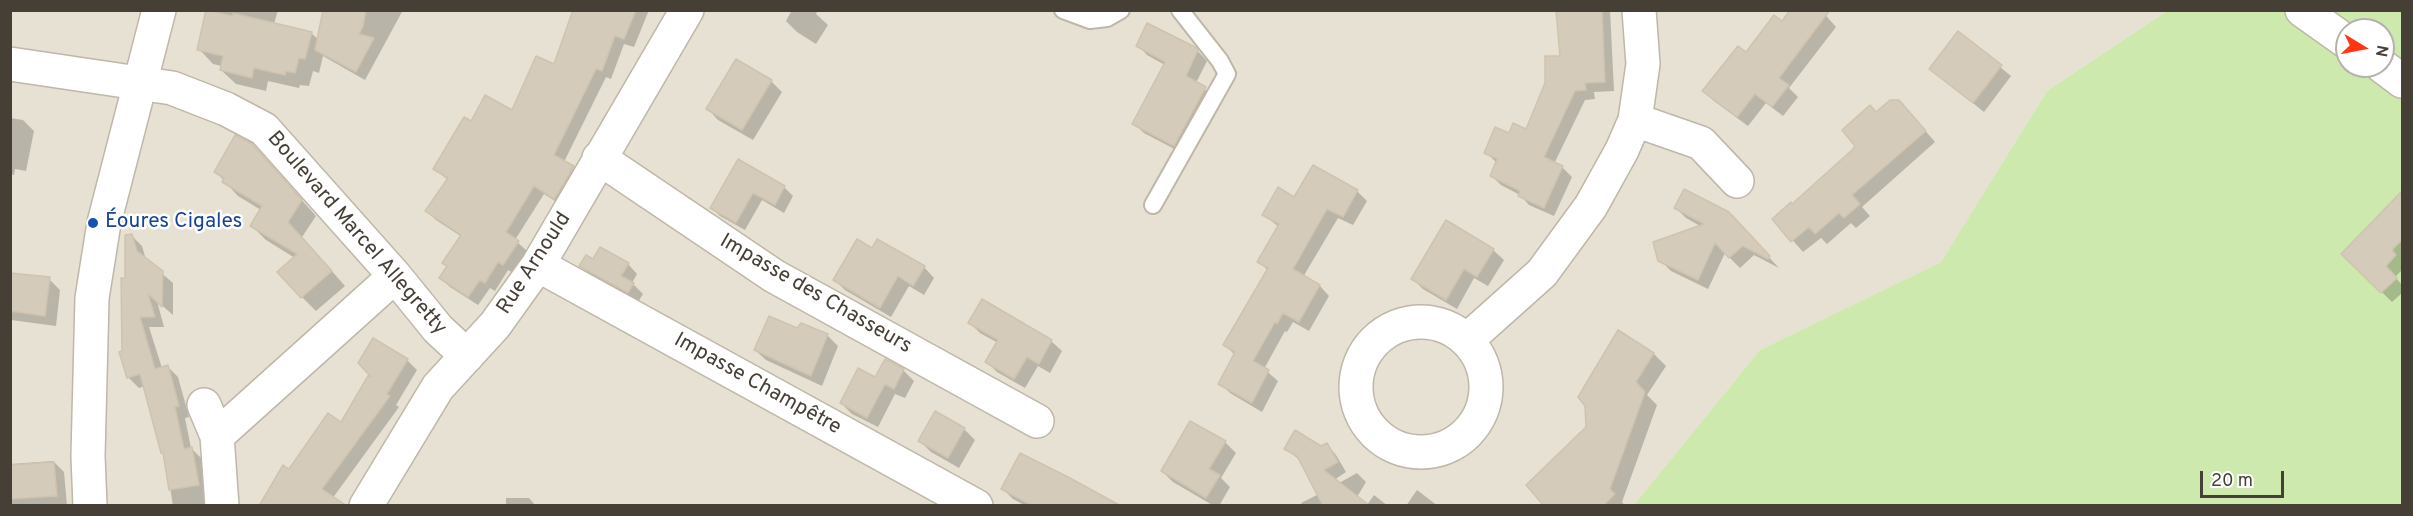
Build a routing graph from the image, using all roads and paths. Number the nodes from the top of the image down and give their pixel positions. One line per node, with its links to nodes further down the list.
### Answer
1 (159, 10): 10 (street)
2 (687, 10): 12 (street, Rue Arnould)
3 (1062, 10): 4 (lane)
4 (1121, 10)
5 (1180, 10): 14 (lane)
6 (1639, 10): 11 (street)
7 (2302, 10): 8 (street)
8 (2335, 33)
9 (10, 64): 10 (street, Boulevard Marcel Allegretty)
10 (141, 83): 16 (street, Boulevard Marcel Allegretty); 22 (street)
11 (1635, 120): 13 (street); 17 (street)
12 (599, 158): 15 (street, Rue Arnould); 20 (street, Impasse des Chasseurs)
13 (1737, 181)
14 (1153, 206)
15 (538, 266): 18 (street, Rue Arnould); 25 (street, Impasse Champêtre)
16 (395, 276): 18 (street, Boulevard Marcel Allegretty); 21 (street)
17 (1467, 340)
18 (467, 356): 24 (street, Rue Arnould)
19 (204, 405): 21 (street)
20 (1037, 421)
21 (217, 436): 23 (street)
22 (90, 506)
23 (222, 506)
24 (366, 506)
25 (976, 506)

